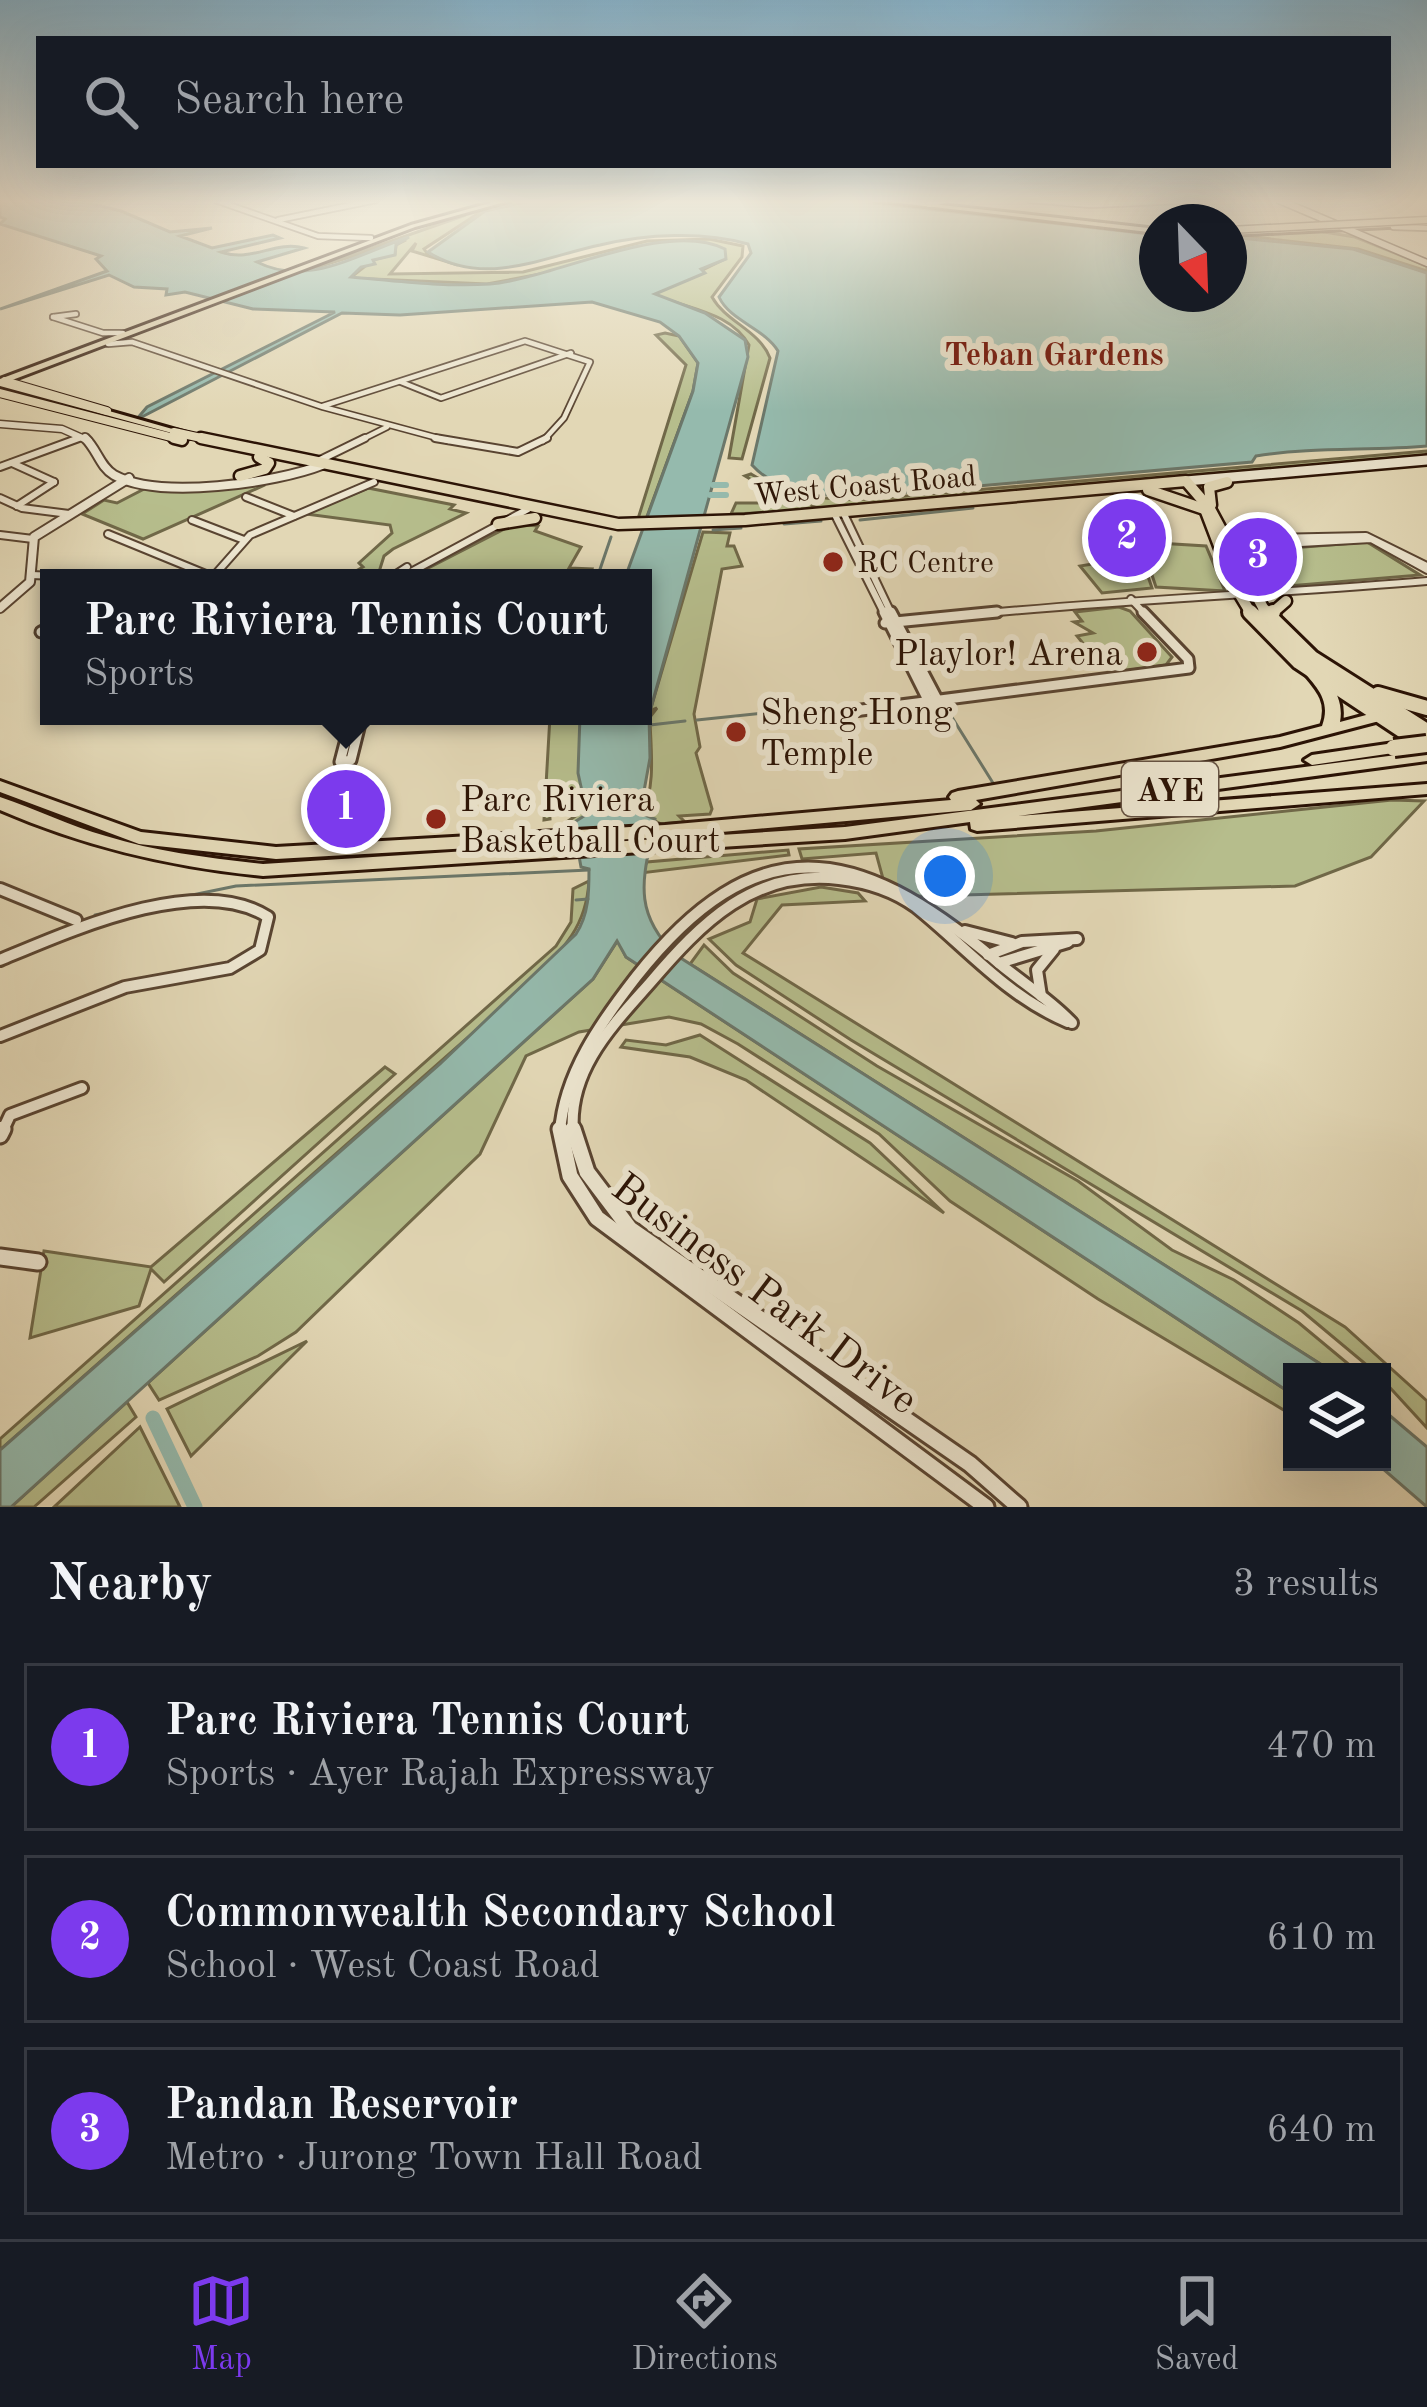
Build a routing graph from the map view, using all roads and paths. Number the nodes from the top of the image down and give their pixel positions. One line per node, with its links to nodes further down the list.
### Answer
1 (291, 271): 3 (highway)
2 (71, 322): 4 (street)
3 (130, 335): 4 (highway); 8 (highway); 11 (street)
4 (104, 339): 6 (highway); 8 (highway)
5 (571, 353): 7 (street); 7 (street); 13 (street)
6 (73, 356): 8 (highway); 9 (highway)
7 (398, 382): 11 (street)
8 (1, 384): 9 (main road); 10 (highway); 14 (main road)
9 (19, 384): 15 (main road)
10 (64, 405): 14 (highway); 15 (highway)
11 (323, 406): 13 (street)
12 (0, 424): 16 (street)
13 (390, 428): 21 (street)
14 (143, 431): 17 (main road)
15 (187, 436): 21 (main road)
16 (81, 437): 19 (street); 23 (street)
17 (259, 457): 21 (main road); 22 (main road)
18 (1427, 461): 25 (main road, West Coast Road); 26 (main road, West Coast Road)
19 (12, 463): 20 (street); 30 (street)
20 (0, 467)
21 (313, 467): 22 (street, West Coast Road); 23 (street, West Coast Road); 24 (main road, West Coast Road); 34 (main road, West Coast Road)
22 (240, 476): 23 (street, West Coast Road)
23 (129, 478): 33 (street)
24 (374, 482): 32 (main road, West Coast Road); 36 (street)
25 (1227, 482): 26 (main road, West Coast Road); 31 (main road)
26 (1184, 483): 27 (main road, West Coast Road); 31 (main road); 35 (main road, West Coast Road)
27 (1142, 489): 31 (main road); 35 (main road, West Coast Road)
28 (246, 496): 36 (street)
29 (0, 498): 30 (street)
30 (17, 506): 33 (street)
31 (1208, 507): 52 (main road)
32 (502, 511): 34 (main road, West Coast Road); 38 (main road)
33 (68, 514): 41 (street)
34 (527, 514): 35 (main road, West Coast Road); 38 (main road)
35 (840, 514): 57 (street)
36 (294, 516): 42 (street)
37 (192, 520): 42 (street)
38 (498, 524): 43 (street)
39 (108, 534): 45 (street)
40 (0, 535): 41 (street)
41 (33, 539): 50 (street)
42 (244, 540): 46 (street)
43 (461, 543): 47 (street); 48 (street)
44 (1427, 568): 44 (street)
45 (192, 569)
46 (220, 569)
47 (408, 569)
48 (416, 569)
49 (40, 574): 50 (street)
50 (31, 575): 55 (street)
51 (1427, 583): 52 (street); 54 (street)
52 (1248, 600): 53 (street); 54 (street); 56 (main road); 60 (main road)
53 (1132, 601): 58 (street); 62 (street)
54 (1286, 601): 56 (main road)
55 (1, 607)
56 (1269, 616): 61 (main road)
57 (890, 622): 58 (street); 58 (street); 59 (street); 62 (street)
58 (911, 622): 59 (street)
59 (901, 637): 62 (street)
60 (1306, 666): 64 (main road); 66 (highway)
61 (1351, 682): 63 (main road); 64 (main road)
62 (933, 700): 65 (street)
63 (1427, 709): 64 (main road)
64 (1389, 714): 66 (highway); 67 (main road); 68 (main road)
65 (768, 722)
66 (1328, 730): 73 (highway)
67 (1427, 731)
68 (1427, 746): 69 (highway, AYE, bridge)
69 (1410, 755): 73 (highway, AYE); 74 (highway, AYE)
70 (0, 786): 76 (highway, AYE)
71 (1425, 789): 74 (highway)
72 (0, 803): 76 (highway, AYE)
73 (917, 809): 75 (highway, AYE)
74 (845, 833): 75 (highway, AYE)
75 (664, 840): 76 (highway, AYE)
76 (565, 844)
77 (2, 892): 78 (street)
78 (76, 920)
79 (954, 926): 80 (street); 83 (street, Business Park Drive); 87 (street, Business Park Drive)
80 (1015, 943): 81 (street); 83 (street)
81 (1058, 946): 83 (street); 84 (street)
82 (0, 960): 85 (street)
83 (988, 961): 84 (street); 84 (street); 87 (street, Business Park Drive)
84 (1043, 999)
85 (0, 1036)
86 (82, 1088): 88 (street)
87 (566, 1130): 91 (street, Business Park Drive); 92 (street, Business Park Drive)
88 (0, 1135)
89 (0, 1257): 90 (street)
90 (38, 1262)
91 (986, 1507)
92 (1019, 1507)

